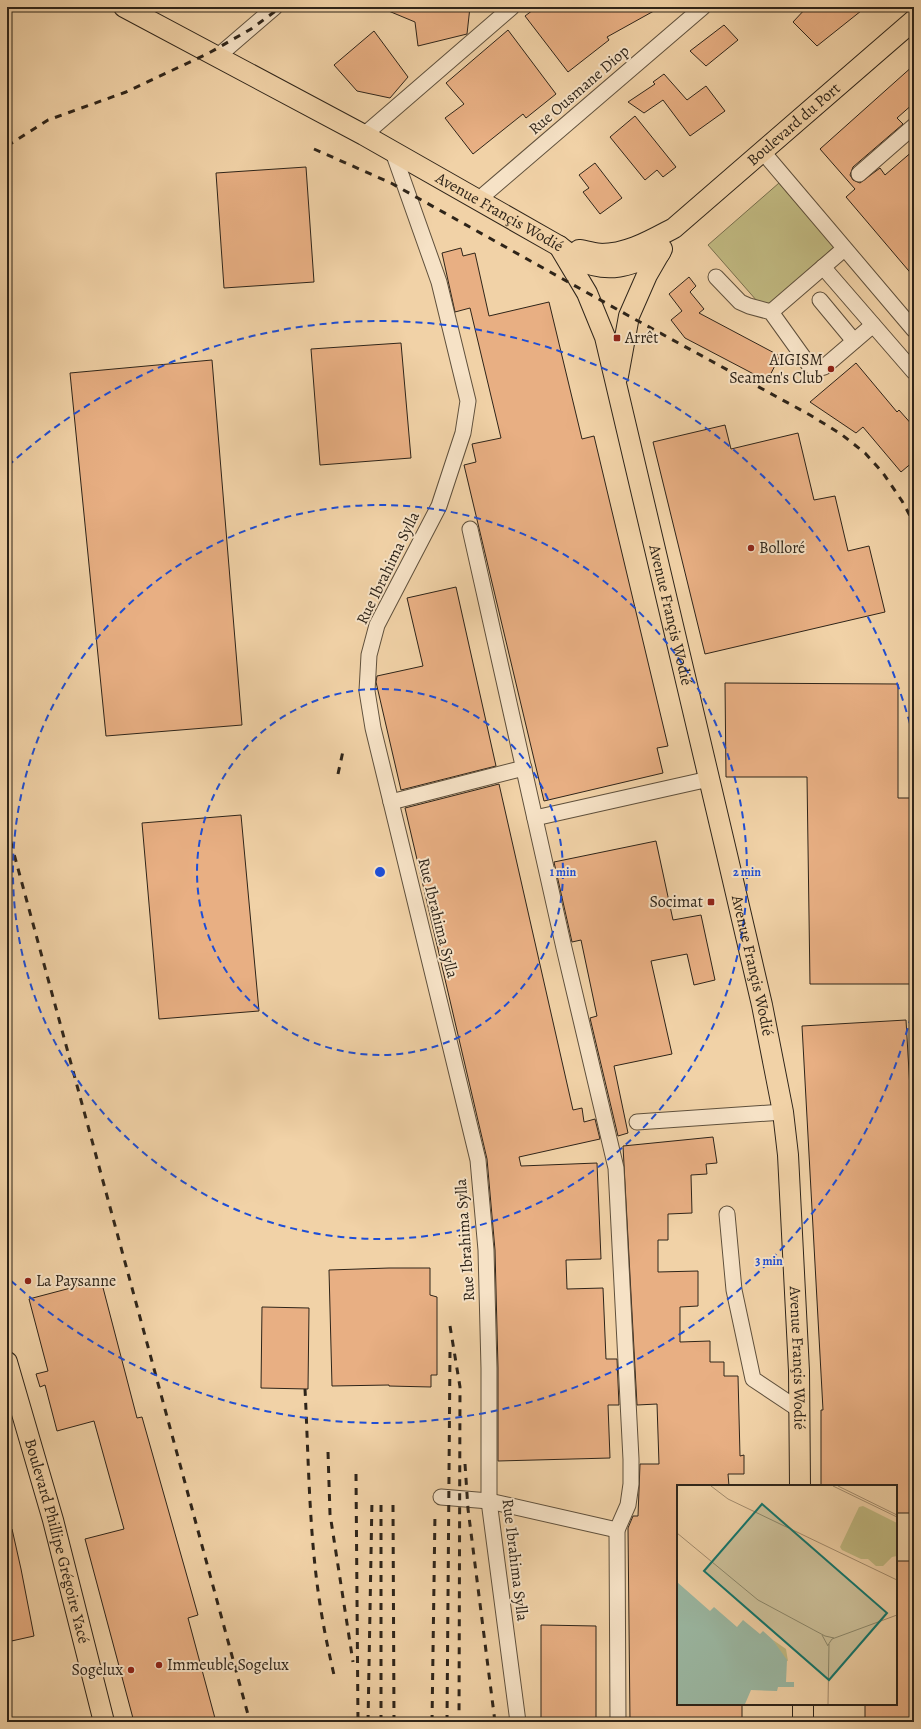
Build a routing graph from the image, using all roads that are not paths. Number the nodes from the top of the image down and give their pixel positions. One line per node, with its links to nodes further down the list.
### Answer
1 (124, 7): 6 (main road, Avenue Françis Wodié)
2 (275, 7): 6 (street)
3 (512, 7): 8 (street)
4 (702, 7): 12 (street, Rue Ousmane Diop)
5 (914, 20): 10 (main road, Boulevard du Port)
6 (217, 57): 8 (main road, Avenue Françis Wodié)
7 (914, 126): 11 (street)
8 (364, 135): 9 (main road, Avenue Françis Wodié)
9 (393, 152): 12 (main road, Avenue Françis Wodié); 29 (street, Rue Ibrahima Sylla)
10 (763, 152): 13 (main road, Boulevard du Port); 15 (street)
11 (859, 174)
12 (478, 200): 14 (main road, Avenue Françis Wodié)
13 (674, 228): 14 (main road, Boulevard du Port); 16 (main road, Boulevard du Port)
14 (559, 246): 16 (main road); 25 (main road, Avenue Françis Wodié)
15 (844, 250): 17 (street); 22 (street)
16 (660, 253): 25 (main road, Boulevard du Port)
17 (823, 267): 20 (street); 21 (street)
18 (716, 277): 20 (street)
19 (820, 300): 23 (street)
20 (771, 312): 23 (street)
21 (873, 325): 23 (street); 24 (street)
22 (914, 330)
23 (854, 341)
24 (914, 372)
25 (617, 386): 28 (main road, Avenue Françis Wodié)
26 (470, 529): 27 (street)
27 (524, 768): 29 (street); 30 (street)
28 (709, 779): 30 (street); 31 (main road, Avenue Françis Wodié)
29 (391, 802): 38 (street, Rue Ibrahima Sylla)
30 (535, 818): 39 (street)
31 (783, 1112): 32 (street); 35 (main road, Avenue Françis Wodié)
32 (637, 1122)
33 (727, 1214): 35 (street)
34 (7, 1362): 41 (main road, Boulevard Phillipe Grégoire Yacé)
35 (798, 1409): 36 (main road, Avenue Françis Wodié)
36 (800, 1485)
37 (441, 1497): 38 (street)
38 (489, 1501): 39 (street); 42 (street, Rue Ibrahima Sylla)
39 (617, 1530): 43 (street)
40 (803, 1705): 44 (main road)
41 (104, 1722)
42 (518, 1722)
43 (618, 1722)
44 (803, 1722)

